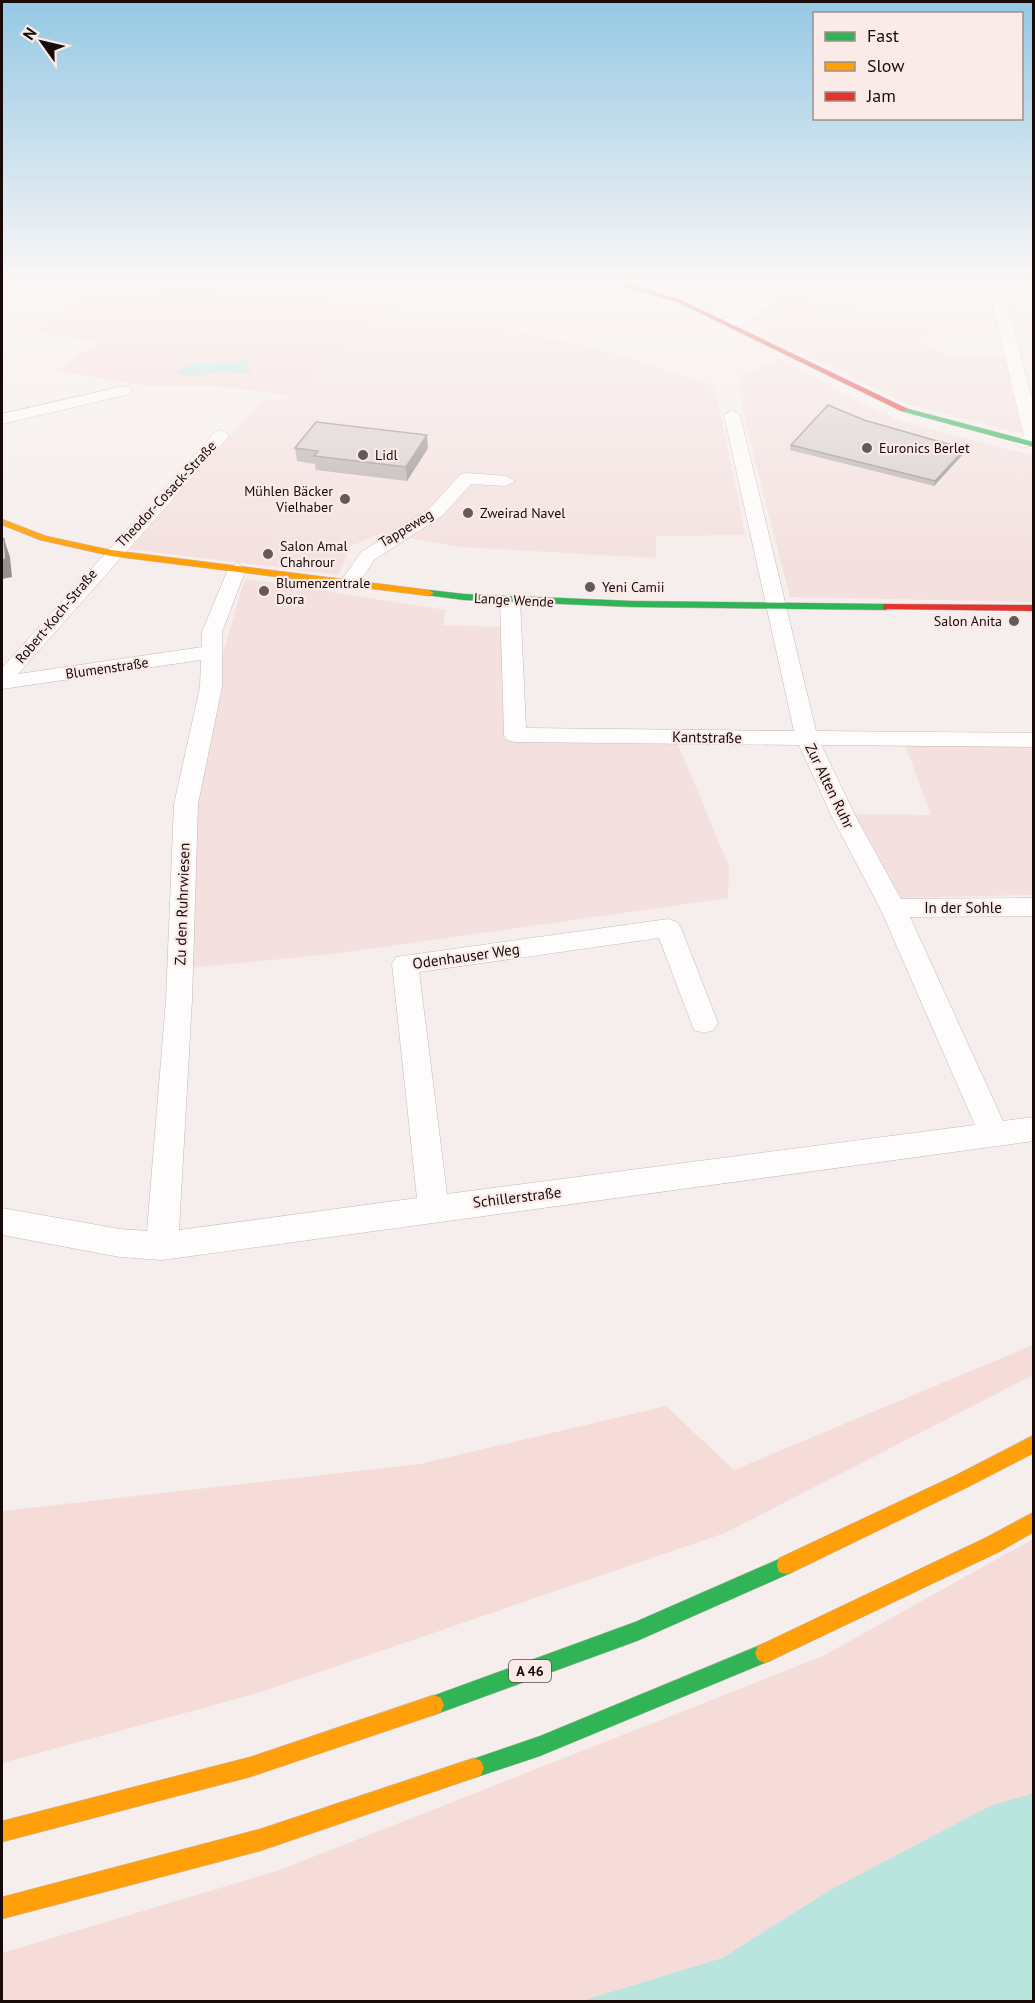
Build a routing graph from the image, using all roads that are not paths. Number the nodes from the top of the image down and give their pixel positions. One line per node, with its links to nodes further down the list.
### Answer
1 (833, 375): 7 (main road)
2 (1018, 375): 7 (street)
3 (124, 391): 5 (street)
4 (732, 415): 14 (street, Zur Alten Ruhr)
5 (2, 419)
6 (221, 435): 10 (street, Theodor-Cosack-Straße)
7 (1028, 444)
8 (506, 480): 12 (street, Tappeweg)
9 (2, 522): 10 (main road, Lange Wende)
10 (111, 553): 11 (main road, Lange Wende); 17 (street, Robert-Koch-Straße)
11 (237, 569): 12 (main road, Lange Wende); 16 (street, Zu den Ruhrwiesen)
12 (349, 584): 13 (main road, Lange Wende)
13 (510, 600): 14 (main road, Lange Wende); 18 (street, Kantstraße)
14 (778, 605): 15 (main road, Lange Wende); 18 (street, Zur Alten Ruhr)
15 (1034, 608)
16 (212, 652): 17 (street, Blumenstraße); 27 (street, Zu den Ruhrwiesen)
17 (2, 682)
18 (807, 738): 19 (street, Kantstraße); 21 (street, Zur Alten Ruhr)
19 (1034, 740)
20 (1034, 907): 21 (street, In der Sohle)
21 (893, 908): 24 (street, Zur Alten Ruhr)
22 (704, 1023): 25 (street, Odenhauser Weg)
23 (1034, 1129): 24 (street, Schillerstraße)
24 (994, 1134): 25 (street, Schillerstraße)
25 (433, 1208): 27 (street, Schillerstraße)
26 (2, 1222): 27 (street, Schillerstraße)
27 (162, 1246)
28 (1034, 1443): 30 (main road, A 46)
29 (1034, 1521): 31 (main road)
30 (2, 1832)
31 (2, 1908)

